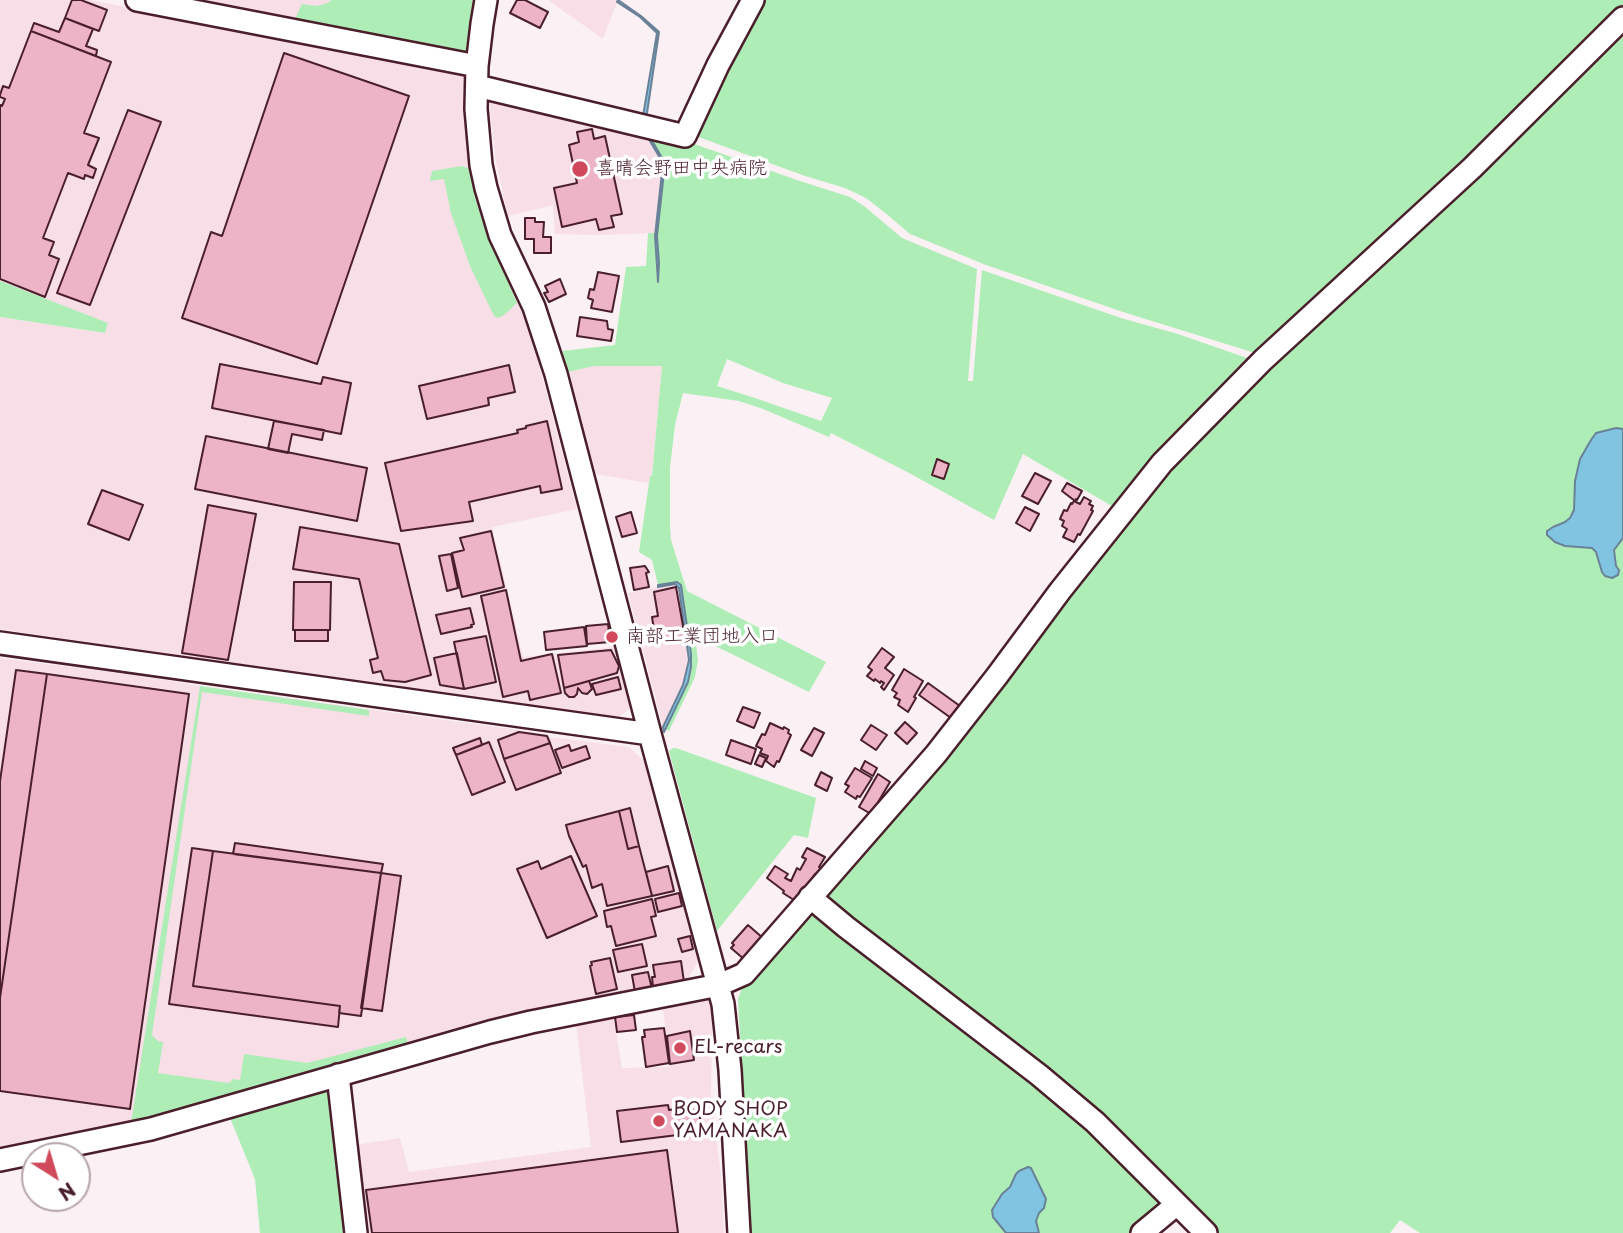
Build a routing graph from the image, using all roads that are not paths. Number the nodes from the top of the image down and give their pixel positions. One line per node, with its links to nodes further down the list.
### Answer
1 (138, 0): 5 (street)
2 (486, 0): 5 (street)
3 (753, 0): 5 (street)
4 (1623, 18): 8 (street)
5 (477, 76): 7 (street)
6 (0, 643): 7 (street)
7 (650, 734): 9 (street)
8 (810, 897): 9 (street); 12 (street)
9 (719, 985): 10 (street); 14 (street)
10 (338, 1075): 11 (street); 13 (street)
11 (0, 1160)
12 (1177, 1204): 15 (street); 16 (street)
13 (356, 1233)
14 (739, 1233)
15 (1142, 1233)
16 (1206, 1233)

